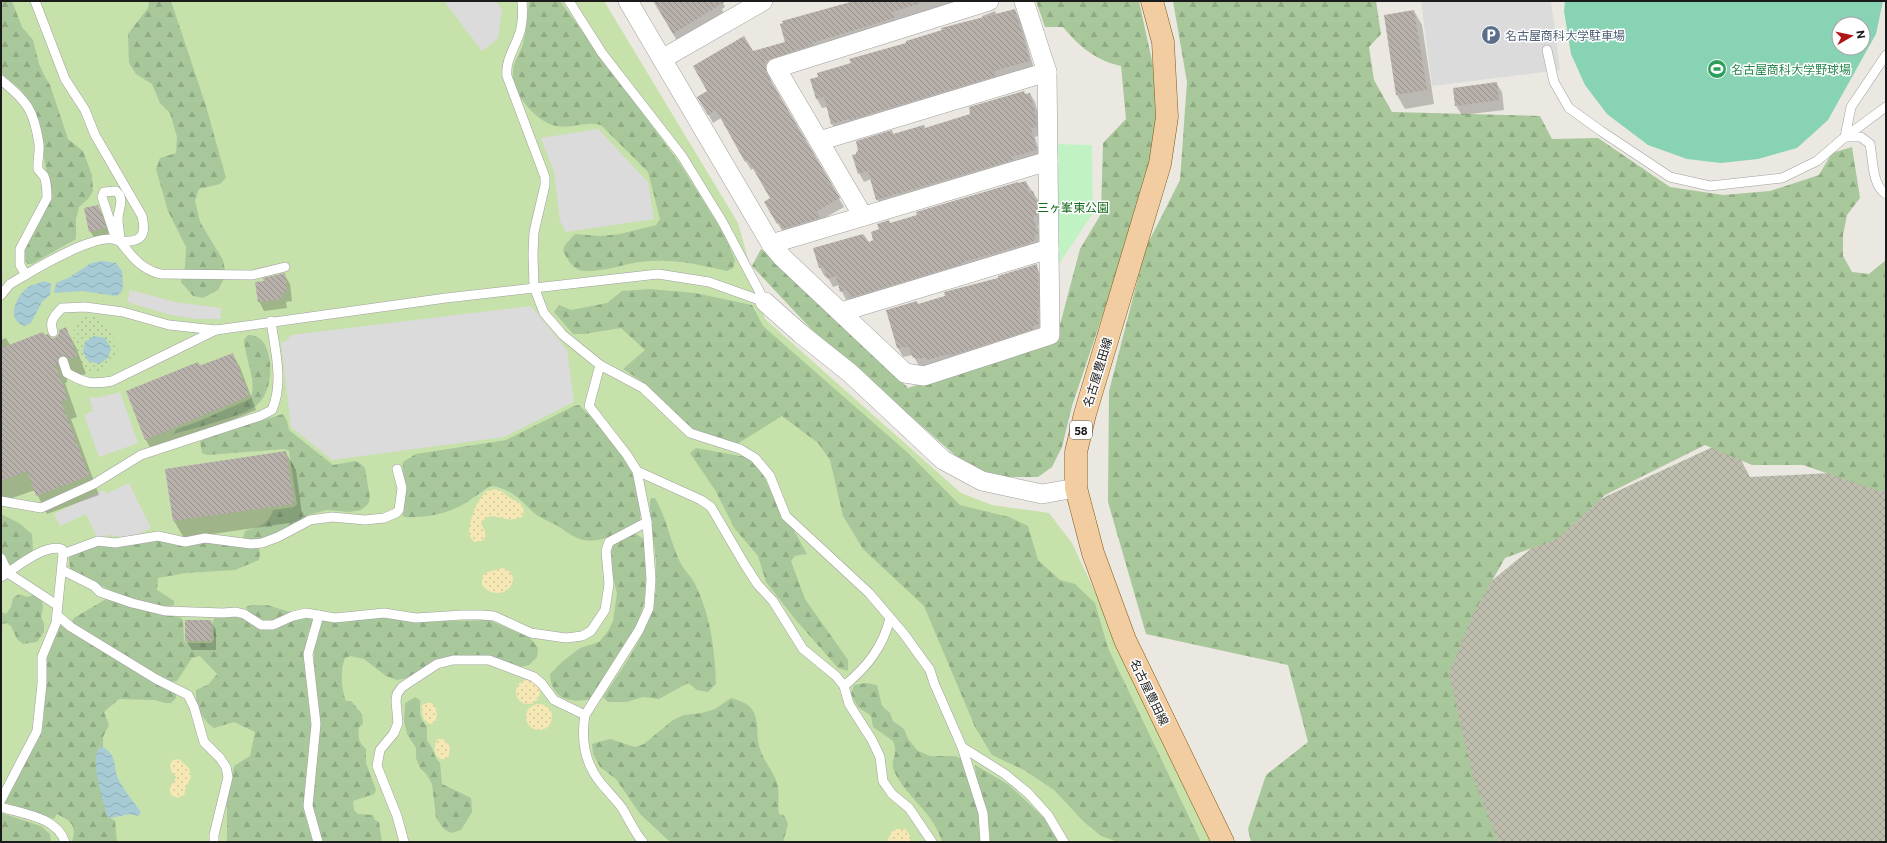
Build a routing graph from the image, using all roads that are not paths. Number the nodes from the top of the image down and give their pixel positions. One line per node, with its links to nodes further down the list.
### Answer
1 (35, 1): 21 (lane)
2 (522, 1): 26 (lane)
3 (569, 1): 28 (lane)
4 (628, 1): 12 (street)
5 (763, 1): 9 (street)
6 (989, 1): 17 (street)
7 (1024, 1): 13 (street)
8 (1152, 1): 37 (main road, 名古屋豊田線 / 58)
9 (739, 7): 12 (street)
10 (1547, 50): 16 (lane)
11 (1886, 55): 16 (lane)
12 (662, 59): 22 (street)
13 (1047, 72): 17 (street); 18 (street)
14 (1, 80): 25 (lane)
15 (1886, 107): 16 (lane)
16 (1845, 138): 19 (lane)
17 (819, 141): 20 (street)
18 (1048, 161): 20 (street); 23 (street)
19 (1886, 194)
20 (863, 216): 22 (street)
21 (118, 240): 21 (lane); 24 (lane); 25 (lane)
22 (771, 244): 29 (street)
23 (1049, 249): 29 (street); 29 (street)
24 (285, 267)
25 (26, 275): 27 (lane)
26 (534, 287): 28 (lane); 30 (lane); 34 (lane)
27 (1, 295)
28 (765, 302): 37 (street)
29 (840, 312)
30 (271, 321): 31 (lane); 38 (lane)
31 (216, 330): 32 (lane); 33 (lane)
32 (53, 332)
33 (63, 361)
34 (600, 365): 36 (lane); 47 (lane)
35 (397, 469): 40 (lane)
36 (637, 471): 39 (lane); 48 (lane)
37 (1076, 488): 61 (main road, 名古屋豊田線 / 58)
38 (1, 501)
39 (647, 522): 46 (lane); 49 (lane)
40 (64, 554): 42 (lane); 43 (lane)
41 (1, 558): 43 (lane)
42 (62, 570): 44 (lane); 46 (lane)
43 (5, 575): 44 (lane)
44 (57, 605): 45 (lane)
45 (57, 615): 51 (lane); 54 (lane)
46 (320, 615): 55 (lane)
47 (890, 618): 48 (lane); 50 (lane)
48 (844, 686): 58 (lane)
49 (585, 715): 56 (lane); 57 (lane)
50 (962, 746): 59 (lane); 60 (lane)
51 (1, 800)
52 (1, 807): 53 (lane)
53 (65, 842)
54 (214, 842)
55 (318, 842)
56 (404, 842)
57 (642, 842)
58 (932, 842)
59 (985, 842)
60 (1064, 842)
61 (1223, 842)

